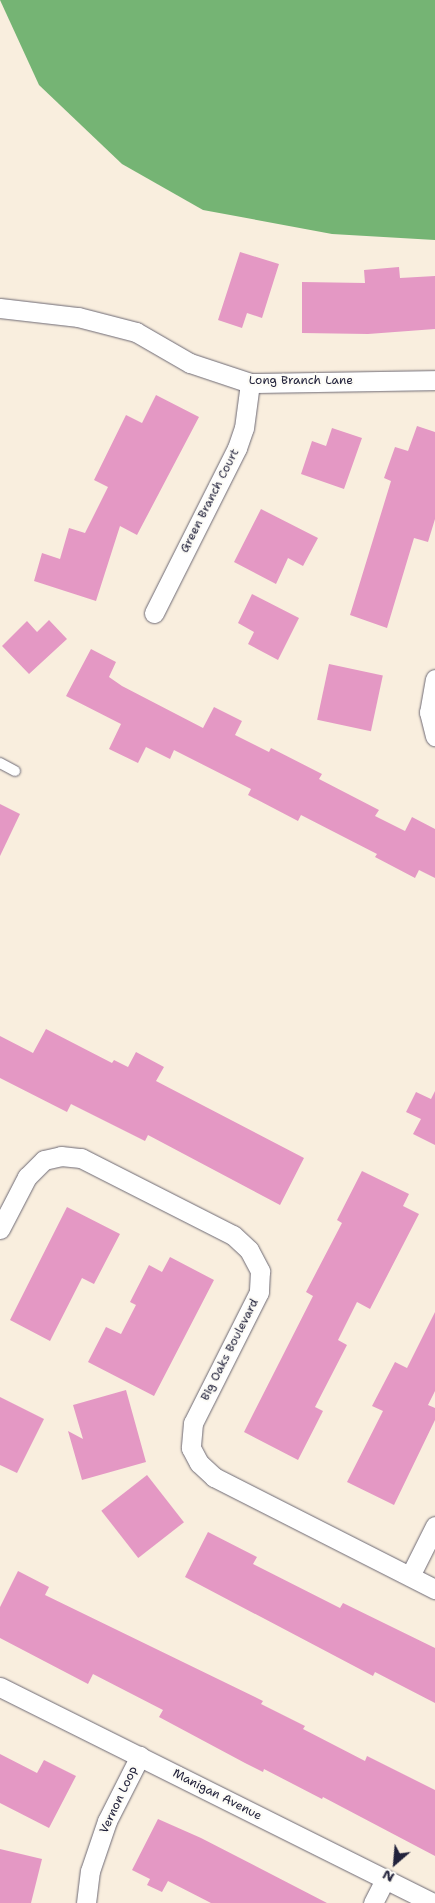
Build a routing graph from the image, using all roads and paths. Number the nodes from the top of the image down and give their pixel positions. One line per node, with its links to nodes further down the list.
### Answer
1 (0, 308): 3 (street, Long Branch Lane)
2 (435, 380): 3 (street, Long Branch Lane)
3 (250, 384): 4 (street, Green Branch Court)
4 (154, 613)
5 (435, 680): 6 (street)
6 (435, 736)
7 (0, 763): 8 (lane)
8 (15, 771)
9 (0, 1229): 11 (street, Big Oaks Boulevard)
10 (435, 1526): 11 (street)
11 (410, 1576): 12 (street, Big Oaks Boulevard)
12 (435, 1589)
13 (0, 1687): 14 (street, Manigan Avenue)
14 (140, 1756): 15 (street, Manigan Avenue); 16 (street, Vernon Loop)
15 (385, 1879): 17 (street); 18 (street, Manigan Avenue)
16 (86, 1903)
17 (373, 1903)
18 (434, 1903)

